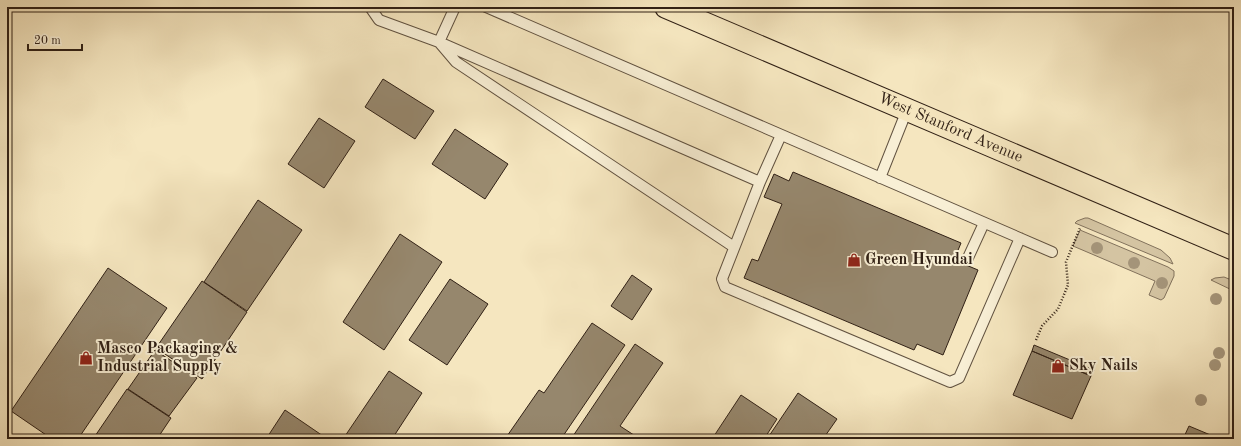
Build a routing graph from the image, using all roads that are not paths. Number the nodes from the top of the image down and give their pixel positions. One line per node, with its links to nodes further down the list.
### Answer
1 (370, 7): 5 (lane)
2 (454, 7): 5 (lane)
3 (486, 7): 7 (lane)
4 (666, 7): 6 (main road, West Stanford Avenue)
5 (439, 42): 9 (lane); 12 (lane)
6 (907, 110): 8 (lane); 13 (main road, West Stanford Avenue)
7 (781, 135): 8 (lane); 9 (lane)
8 (880, 178): 10 (lane)
9 (760, 182): 12 (lane)
10 (984, 224): 11 (lane); 15 (lane)
11 (1020, 238): 12 (lane); 14 (lane)
12 (734, 247)
13 (1234, 249)
14 (1052, 252)
15 (968, 260)

